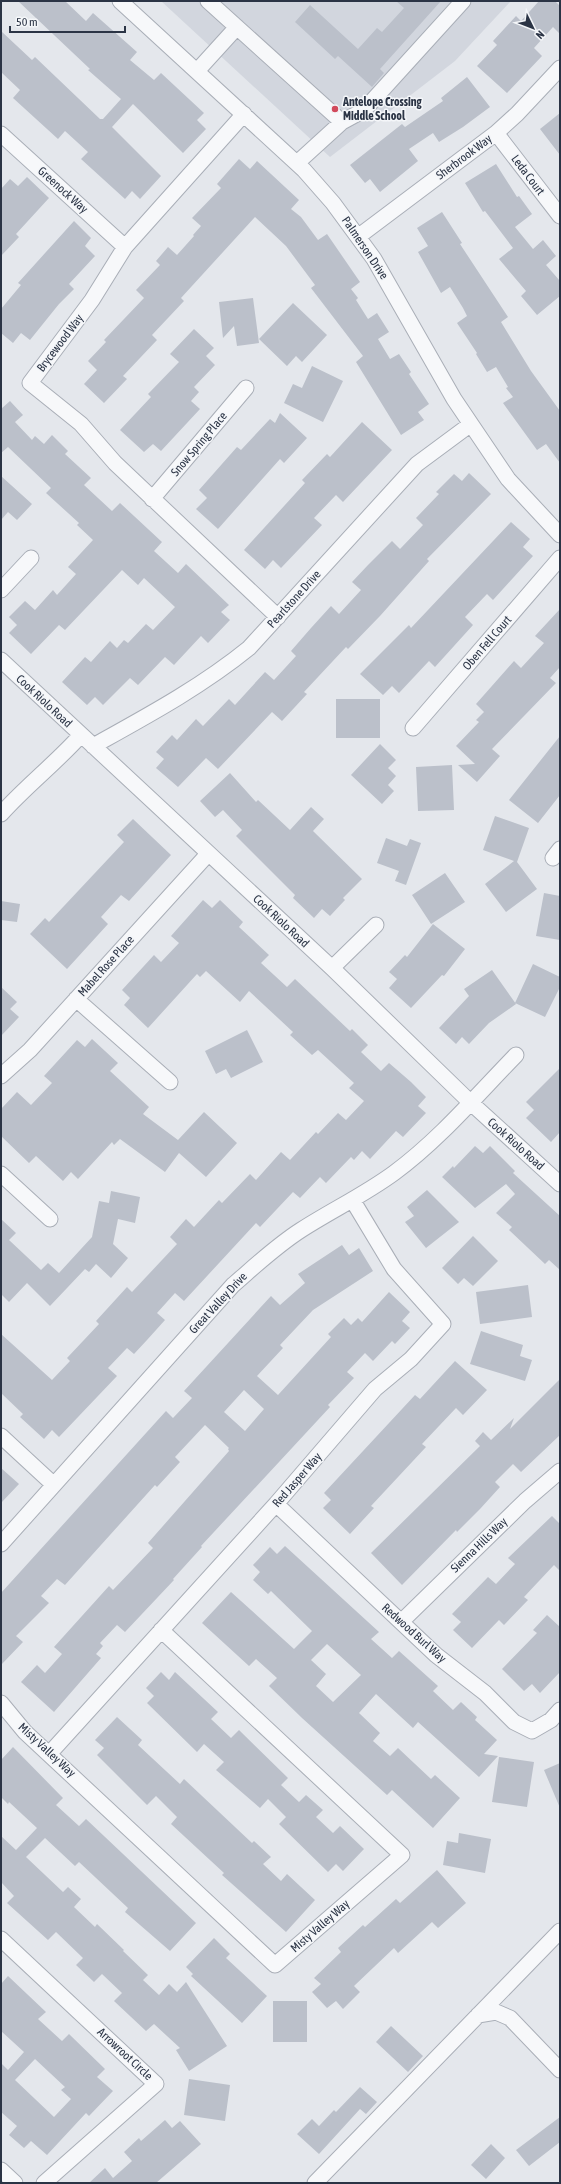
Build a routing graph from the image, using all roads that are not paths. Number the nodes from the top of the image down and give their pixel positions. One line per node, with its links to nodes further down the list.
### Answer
1 (120, 1): 6 (street, Palmerson Drive)
2 (208, 1): 4 (street)
3 (463, 1): 8 (street)
4 (237, 27): 6 (street); 8 (street)
5 (560, 68): 9 (street, Sherbrook Way)
6 (197, 71): 7 (street, Palmerson Drive)
7 (244, 114): 11 (street, Palmerson Drive); 14 (street, Brycewood Way)
8 (342, 122): 11 (street)
9 (496, 133): 12 (street, Leda Court); 13 (street, Sherbrook Way)
10 (2, 137): 14 (street, Greenock Way)
11 (297, 163): 13 (street, Palmerson Drive)
12 (560, 216)
13 (358, 236): 16 (street, Palmerson Drive)
14 (126, 247): 17 (street, Brycewood Way)
15 (246, 388): 17 (street, Snow Spring Place)
16 (472, 424): 18 (street, Palmerson Drive); 22 (street, Pearlstone Drive)
17 (152, 499): 22 (street, Brycewood Way)
18 (560, 535)
19 (31, 558): 21 (street)
20 (560, 558): 24 (street, Oben Fell Court)
21 (1, 590)
22 (278, 617): 26 (street, Pearlstone Drive)
23 (1, 660): 25 (street, Cook Riolo Road)
24 (414, 728)
25 (81, 735): 26 (street, Cook Riolo Road); 27 (street)
26 (93, 746): 28 (street, Cook Riolo Road)
27 (1, 814)
28 (208, 854): 30 (street, Cook Riolo Road); 31 (street, Mabel Rose Place)
29 (376, 925): 30 (street)
30 (332, 968): 35 (street, Cook Riolo Road)
31 (76, 1000): 33 (street, Mabel Rose Place); 34 (street)
32 (516, 1055): 35 (street, Great Valley Drive)
33 (1, 1076)
34 (170, 1082)
35 (470, 1102): 37 (street, Cook Riolo Road); 38 (street, Great Valley Drive)
36 (1, 1174): 39 (street)
37 (560, 1184)
38 (353, 1201): 42 (street, Great Valley Drive); 43 (street, Red Jasper Way)
39 (50, 1219)
40 (1, 1436): 42 (street)
41 (560, 1471): 45 (street, Sienna Hills Way)
42 (54, 1485): 44 (street, Great Valley Drive)
43 (276, 1504): 45 (street, Redwood Burl Way); 46 (street, Red Jasper Way)
44 (1, 1544)
45 (401, 1622): 48 (street, Redwood Burl Way)
46 (161, 1630): 49 (street, Red Jasper Way); 49 (street, Misty Valley Way)
47 (1, 1703): 49 (street, Misty Valley Way)
48 (560, 1710)
49 (50, 1753)
50 (560, 1931): 52 (street)
51 (1, 1939): 56 (street, Arrowroot Circle)
52 (478, 2015): 53 (street); 57 (street)
53 (560, 2070)
54 (1, 2170): 55 (street)
55 (15, 2183)
56 (44, 2183)
57 (315, 2183)

